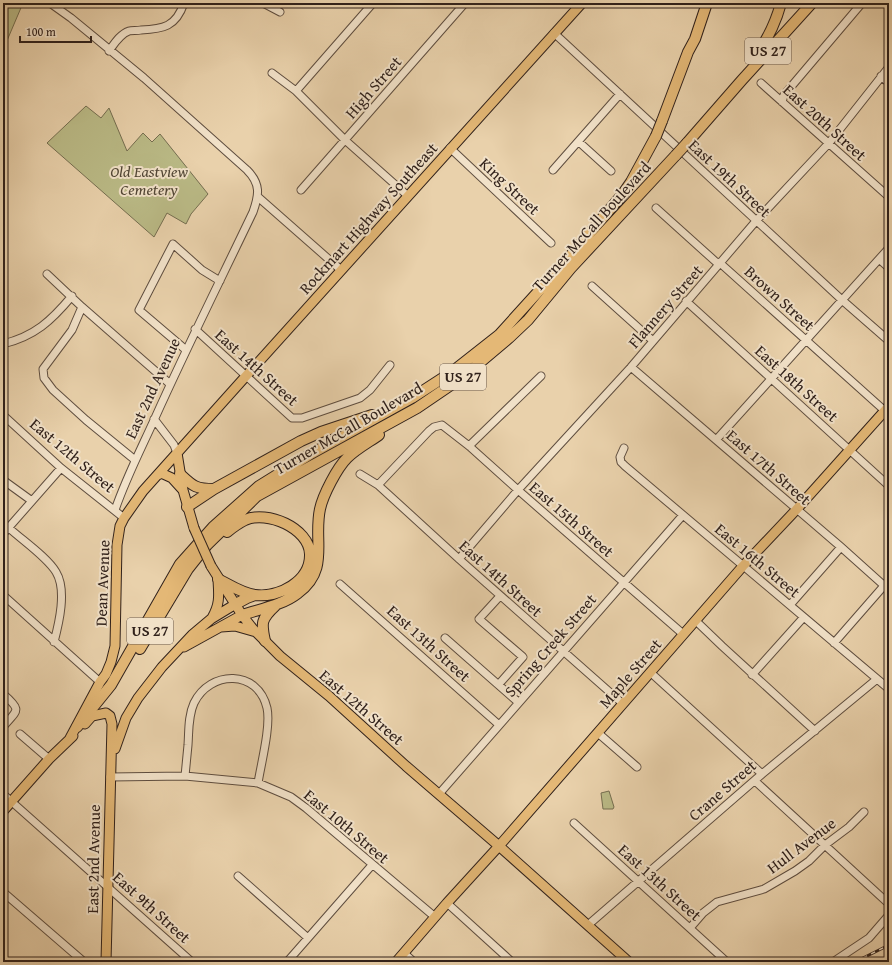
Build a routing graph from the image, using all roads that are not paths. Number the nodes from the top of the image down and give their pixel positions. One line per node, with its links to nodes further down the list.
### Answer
1 (50, 3): 14 (street)
2 (184, 3): 14 (street)
3 (263, 3): 12 (street)
4 (373, 3): 21 (street)
5 (465, 3): 25 (street, High Street)
6 (582, 3): 13 (main road, Rockmart Highway Southeast)
7 (702, 3): 15 (highway)
8 (707, 3): 15 (highway, Turner McCall Boulevard / US 27)
9 (781, 3): 23 (highway)
10 (812, 3): 23 (highway, Turner McCall Boulevard / US 27)
11 (862, 3): 24 (street)
12 (280, 12)
13 (554, 33): 22 (street, East 19th Street); 28 (main road, Rockmart Highway Southeast)
14 (109, 51): 33 (street)
15 (688, 52): 64 (highway, Turner McCall Boulevard / US 27, bridge)
16 (889, 68): 18 (street, Flannery Street)
17 (272, 73): 21 (street)
18 (881, 76): 20 (street); 27 (street, Flannery Street)
19 (761, 83): 24 (street, East 20th Street)
20 (889, 83)
21 (296, 91): 25 (street)
22 (620, 94): 26 (street); 36 (street, East 19th Street)
23 (724, 100): 62 (highway, Turner McCall Boulevard / US 27, bridge)
24 (782, 102): 27 (street, East 20th Street)
25 (345, 140): 31 (street, High Street); 32 (street)
26 (578, 142): 29 (street); 30 (street)
27 (829, 143): 34 (street, East 20th Street); 36 (street, Flannery Street)
28 (450, 148): 32 (main road, Rockmart Highway Southeast); 37 (street, King Street)
29 (553, 170)
30 (611, 171)
31 (301, 190)
32 (408, 196): 42 (main road, Rockmart Highway Southeast)
33 (258, 197): 42 (street); 44 (street, East 2nd Avenue)
34 (889, 197)
35 (656, 208): 40 (street, Brown Street)
36 (756, 221): 40 (street, Flannery Street); 47 (street, East 19th Street)
37 (551, 244)
38 (889, 248): 39 (street)
39 (879, 259): 41 (street); 47 (street)
40 (720, 263): 48 (street, Flannery Street); 52 (street, Brown Street)
41 (889, 268)
42 (341, 270): 58 (main road, Rockmart Highway Southeast)
43 (47, 274): 46 (street)
44 (220, 281): 50 (street, East 2nd Avenue); 55 (street)
45 (592, 286): 51 (street)
46 (72, 296): 49 (street); 54 (street)
47 (842, 300): 52 (street); 53 (street, East 19th Street)
48 (686, 301): 51 (street, Flannery Street); 60 (street, East 18th Street)
49 (82, 307): 61 (street); 72 (street)
50 (195, 329): 55 (street, East 2nd Avenue); 58 (street, East 14th Street)
51 (652, 340): 57 (street, Flannery Street)
52 (806, 340): 60 (street); 63 (street, Brown Street)
53 (889, 341)
54 (3, 344)
55 (186, 350): 61 (street, East 2nd Avenue)
56 (390, 365): 58 (street, East 14th Street)
57 (630, 366): 67 (street, East 17th Street); 82 (street, Flannery Street)
58 (246, 376): 71 (main road, Rockmart Highway Southeast)
59 (541, 376): 68 (street)
60 (771, 379): 67 (street); 70 (street, East 18th Street)
61 (170, 384): 66 (street, East 2nd Avenue)
62 (417, 408): 91 (highway, Turner McCall Boulevard / US 27); 102 (highway)
63 (887, 408): 70 (main road, Maple Street)
64 (391, 409): 80 (highway); 130 (highway, Turner McCall Boulevard / US 27)
65 (3, 415): 73 (street, East 12th Street)
66 (154, 419): 71 (street, East 12th Street); 72 (street, East 2nd Avenue)
67 (716, 440): 86 (street, East 17th Street)
68 (469, 446): 78 (street, East 15th Street); 82 (street, East 15th Street)
69 (624, 448): 87 (street, East 16th Street)
70 (850, 450): 79 (street, East 18th Street); 86 (main road, Maple Street)
71 (177, 453): 74 (main road, East 12th Street); 76 (main road, Dean Avenue)
72 (135, 460): 85 (street, East 2nd Avenue)
73 (61, 468): 83 (street); 85 (street, East 12th Street)
74 (180, 474): 80 (highway); 81 (main road, East 12th Street)
75 (360, 474): 78 (street, East 14th Street)
76 (158, 475): 81 (main road); 88 (main road, Dean Avenue)
77 (3, 480): 83 (street)
78 (378, 485): 93 (street, East 14th Street)
79 (889, 486)
80 (214, 489): 84 (highway)
81 (183, 490): 84 (main road, East 12th Street)
82 (518, 490): 93 (street, Flannery Street); 96 (street, East 15th Street)
83 (32, 501): 89 (street)
84 (187, 507): 95 (main road, East 12th Street, bridge)
85 (115, 510): 88 (street, East 12th Street)
86 (796, 510): 92 (street, East 17th Street); 94 (main road, Maple Street)
87 (683, 515): 94 (street, East 16th Street); 96 (street, Spring Creek Street)
88 (124, 518): 121 (main road, Dean Avenue)
89 (9, 528): 90 (street); 114 (street)
90 (3, 534)
91 (207, 545): 100 (highway); 127 (highway, Turner McCall Boulevard / US 27)
92 (841, 547): 98 (street, East 17th Street); 103 (street)
93 (459, 560): 101 (street, East 14th Street)
94 (743, 566): 103 (street, East 16th Street); 108 (main road, Maple Street)
95 (218, 579): 100 (highway); 104 (main road, East 12th Street); 107 (main road)
96 (624, 583): 111 (street, East 15th Street); 117 (street, Spring Creek Street)
97 (340, 584): 128 (street, East 13th Street)
98 (887, 585): 115 (street)
99 (3, 595): 114 (street)
100 (255, 595): 104 (highway)
101 (500, 596): 117 (street, East 14th Street); 122 (street)
102 (277, 604): 105 (highway); 113 (highway)
103 (790, 605): 106 (street, East 16th Street)
104 (234, 606): 105 (main road, East 12th Street); 107 (main road)
105 (242, 615): 109 (main road); 110 (main road, East 12th Street)
106 (804, 618): 115 (street, East 16th Street); 119 (street)
107 (211, 619): 116 (main road)
108 (696, 621): 111 (main road, Maple Street); 119 (street)
109 (220, 626): 110 (main road); 116 (main road)
110 (257, 632): 113 (main road, East 12th Street)
111 (683, 634): 118 (main road, Maple Street)
112 (445, 638): 122 (street)
113 (265, 641): 144 (main road, East 12th Street)
114 (54, 642): 121 (street)
115 (834, 643): 120 (street, East 16th Street)
116 (178, 651): 135 (main road)
117 (563, 652): 125 (street, Spring Creek Street); 126 (street, East 14th Street)
118 (650, 672): 126 (main road, Maple Street); 138 (street)
119 (752, 675): 131 (street)
120 (877, 678): 123 (street, East 16th Street); 131 (street, Crane Street)
121 (100, 682): 130 (main road, Dean Avenue)
122 (499, 684): 125 (street)
123 (889, 690)
124 (3, 694): 129 (street)
125 (518, 702): 128 (street, Spring Creek Street)
126 (622, 704): 132 (main road, Maple Street)
127 (92, 716): 134 (main road, Turner McCall Boulevard / US 27); 135 (main road)
128 (498, 724): 144 (street, Spring Creek Street)
129 (3, 727)
130 (76, 727): 134 (main road, Turner McCall Boulevard / US 27)
131 (815, 731): 138 (street, Crane Street)
132 (598, 733): 137 (street); 150 (main road, Maple Street)
133 (20, 734): 136 (street)
134 (70, 738): 136 (main road, Turner McCall Boulevard / US 27)
135 (112, 758): 140 (main road, East 2nd Avenue)
136 (50, 759): 145 (main road, Turner McCall Boulevard / US 27)
137 (637, 767)
138 (762, 774): 141 (street, Crane Street)
139 (185, 776): 140 (street, East 10th Street); 142 (street, East 10th Street); 142 (street)
140 (110, 777): 154 (main road, East 2nd Avenue)
141 (755, 781): 149 (street); 153 (street, Crane Street)
142 (258, 783): 151 (street, East 10th Street)
143 (3, 794): 145 (street, East 9th Street)
144 (439, 794): 150 (main road, East 12th Street)
145 (11, 801): 146 (main road, Turner McCall Boulevard / US 27); 154 (street, East 9th Street)
146 (3, 811)
147 (864, 812): 149 (street, Hull Avenue)
148 (574, 823): 153 (street, East 13th Street)
149 (825, 845): 157 (street); 161 (street, Hull Avenue)
150 (499, 846): 156 (main road, Maple Street); 160 (main road, East 12th Street)
151 (372, 865): 159 (street, East 10th Street); 162 (street)
152 (238, 876): 162 (street)
153 (638, 881): 160 (street, Crane Street); 161 (street, East 13th Street)
154 (107, 886): 165 (main road, East 2nd Avenue); 166 (street, East 9th Street)
155 (3, 892): 164 (street)
156 (447, 903): 159 (main road, Maple Street); 170 (street)
157 (889, 904)
158 (889, 915): 173 (street)
159 (435, 917): 163 (main road, Maple Street)
160 (588, 926): 171 (main road, East 12th Street)
161 (690, 928): 172 (street, East 13th Street)
162 (308, 938): 167 (street)
163 (404, 953): 168 (main road, Maple Street); 169 (street)
164 (84, 962)
165 (106, 962)
166 (192, 962)
167 (287, 962)
168 (396, 962)
169 (414, 962)
170 (512, 962)
171 (630, 962)
172 (727, 962)
173 (833, 962)

